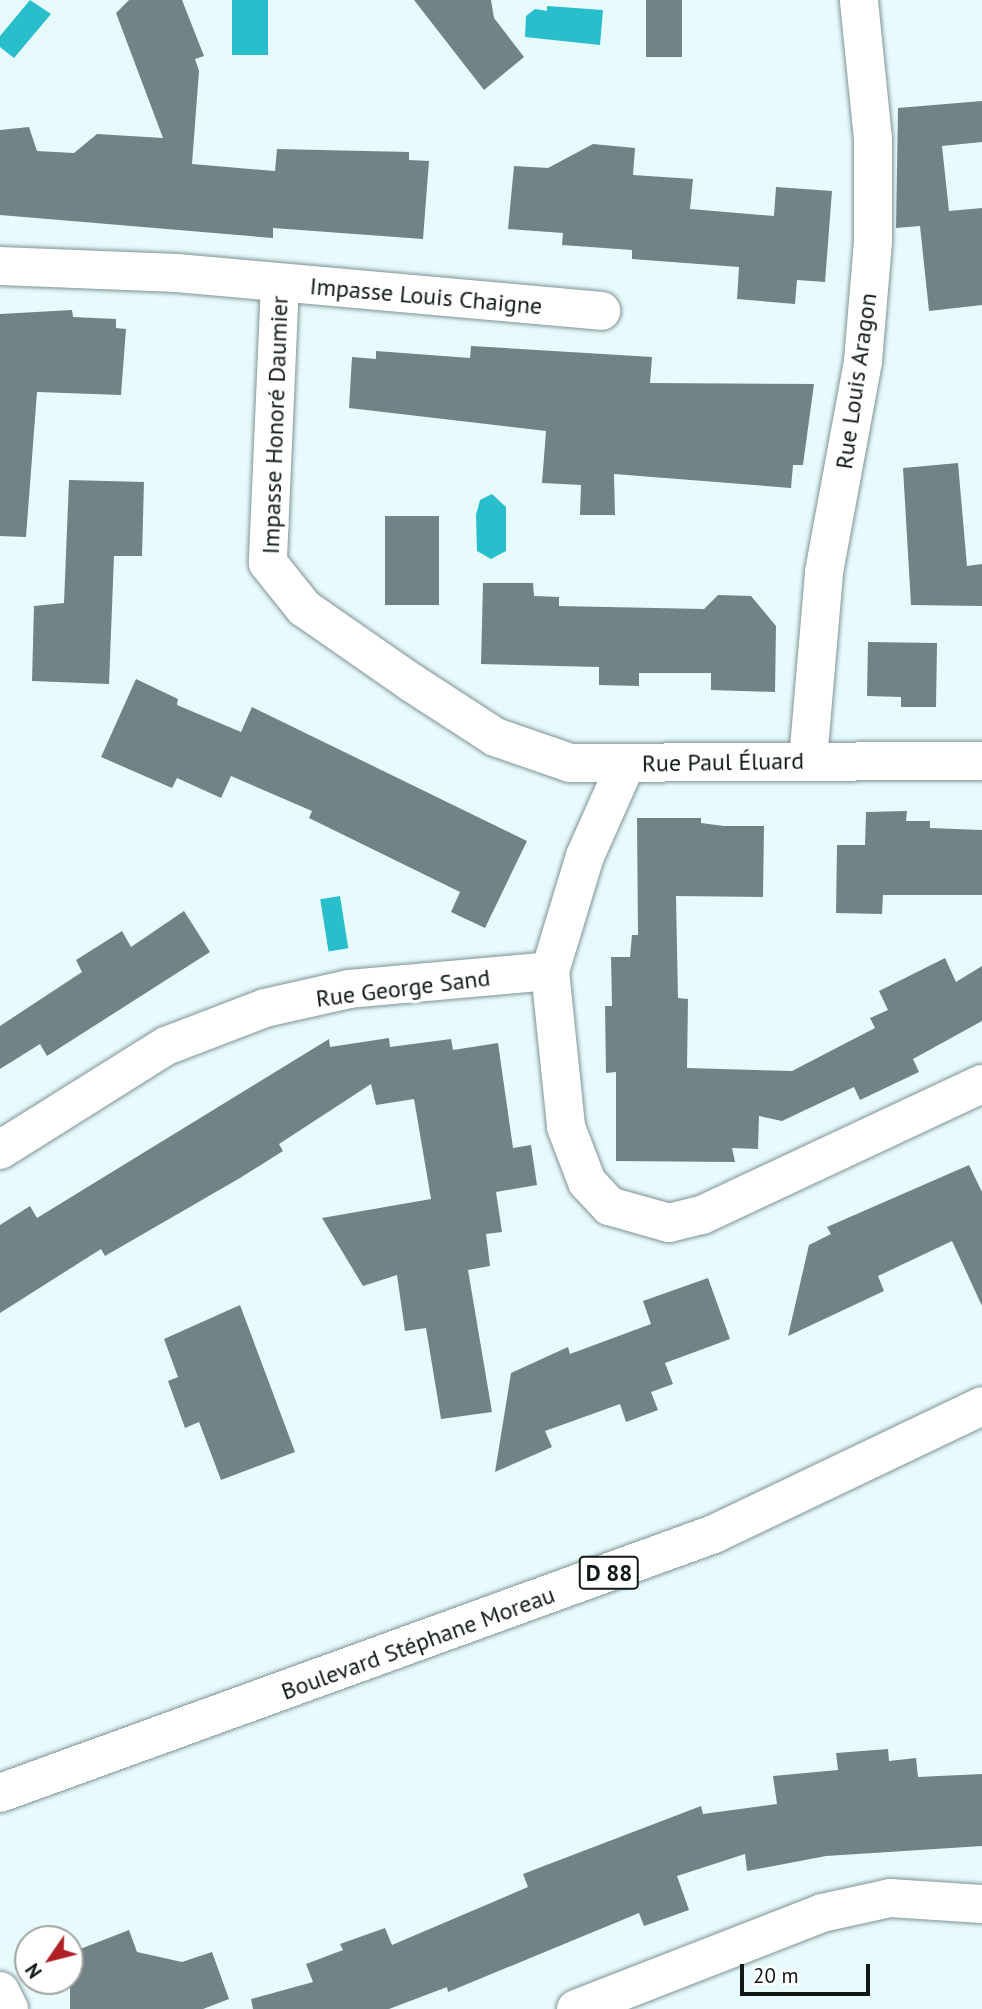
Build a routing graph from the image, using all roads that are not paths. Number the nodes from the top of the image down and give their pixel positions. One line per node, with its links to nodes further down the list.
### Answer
1 (859, 0): 5 (street, Rue Louis Aragon)
2 (0, 266): 3 (street, Impasse Louis Chaigne)
3 (280, 283): 4 (street, Impasse Louis Chaigne); 7 (street, Impasse Honoré Daumier)
4 (601, 311)
5 (808, 760): 6 (street, Rue Paul Éluard); 7 (street, Rue Paul Éluard)
6 (982, 761)
7 (626, 764): 8 (street, Rue Paul Éluard)
8 (550, 971): 9 (street, Rue Paul Éluard); 10 (street, Rue George Sand)
9 (982, 1084)
10 (0, 1150)
11 (982, 1406): 12 (street, Boulevard Stéphane Moreau / D 88)
12 (0, 1793)
13 (982, 1904): 16 (street)
14 (0, 1991): 15 (street)
15 (9, 2009)
16 (576, 2009)

